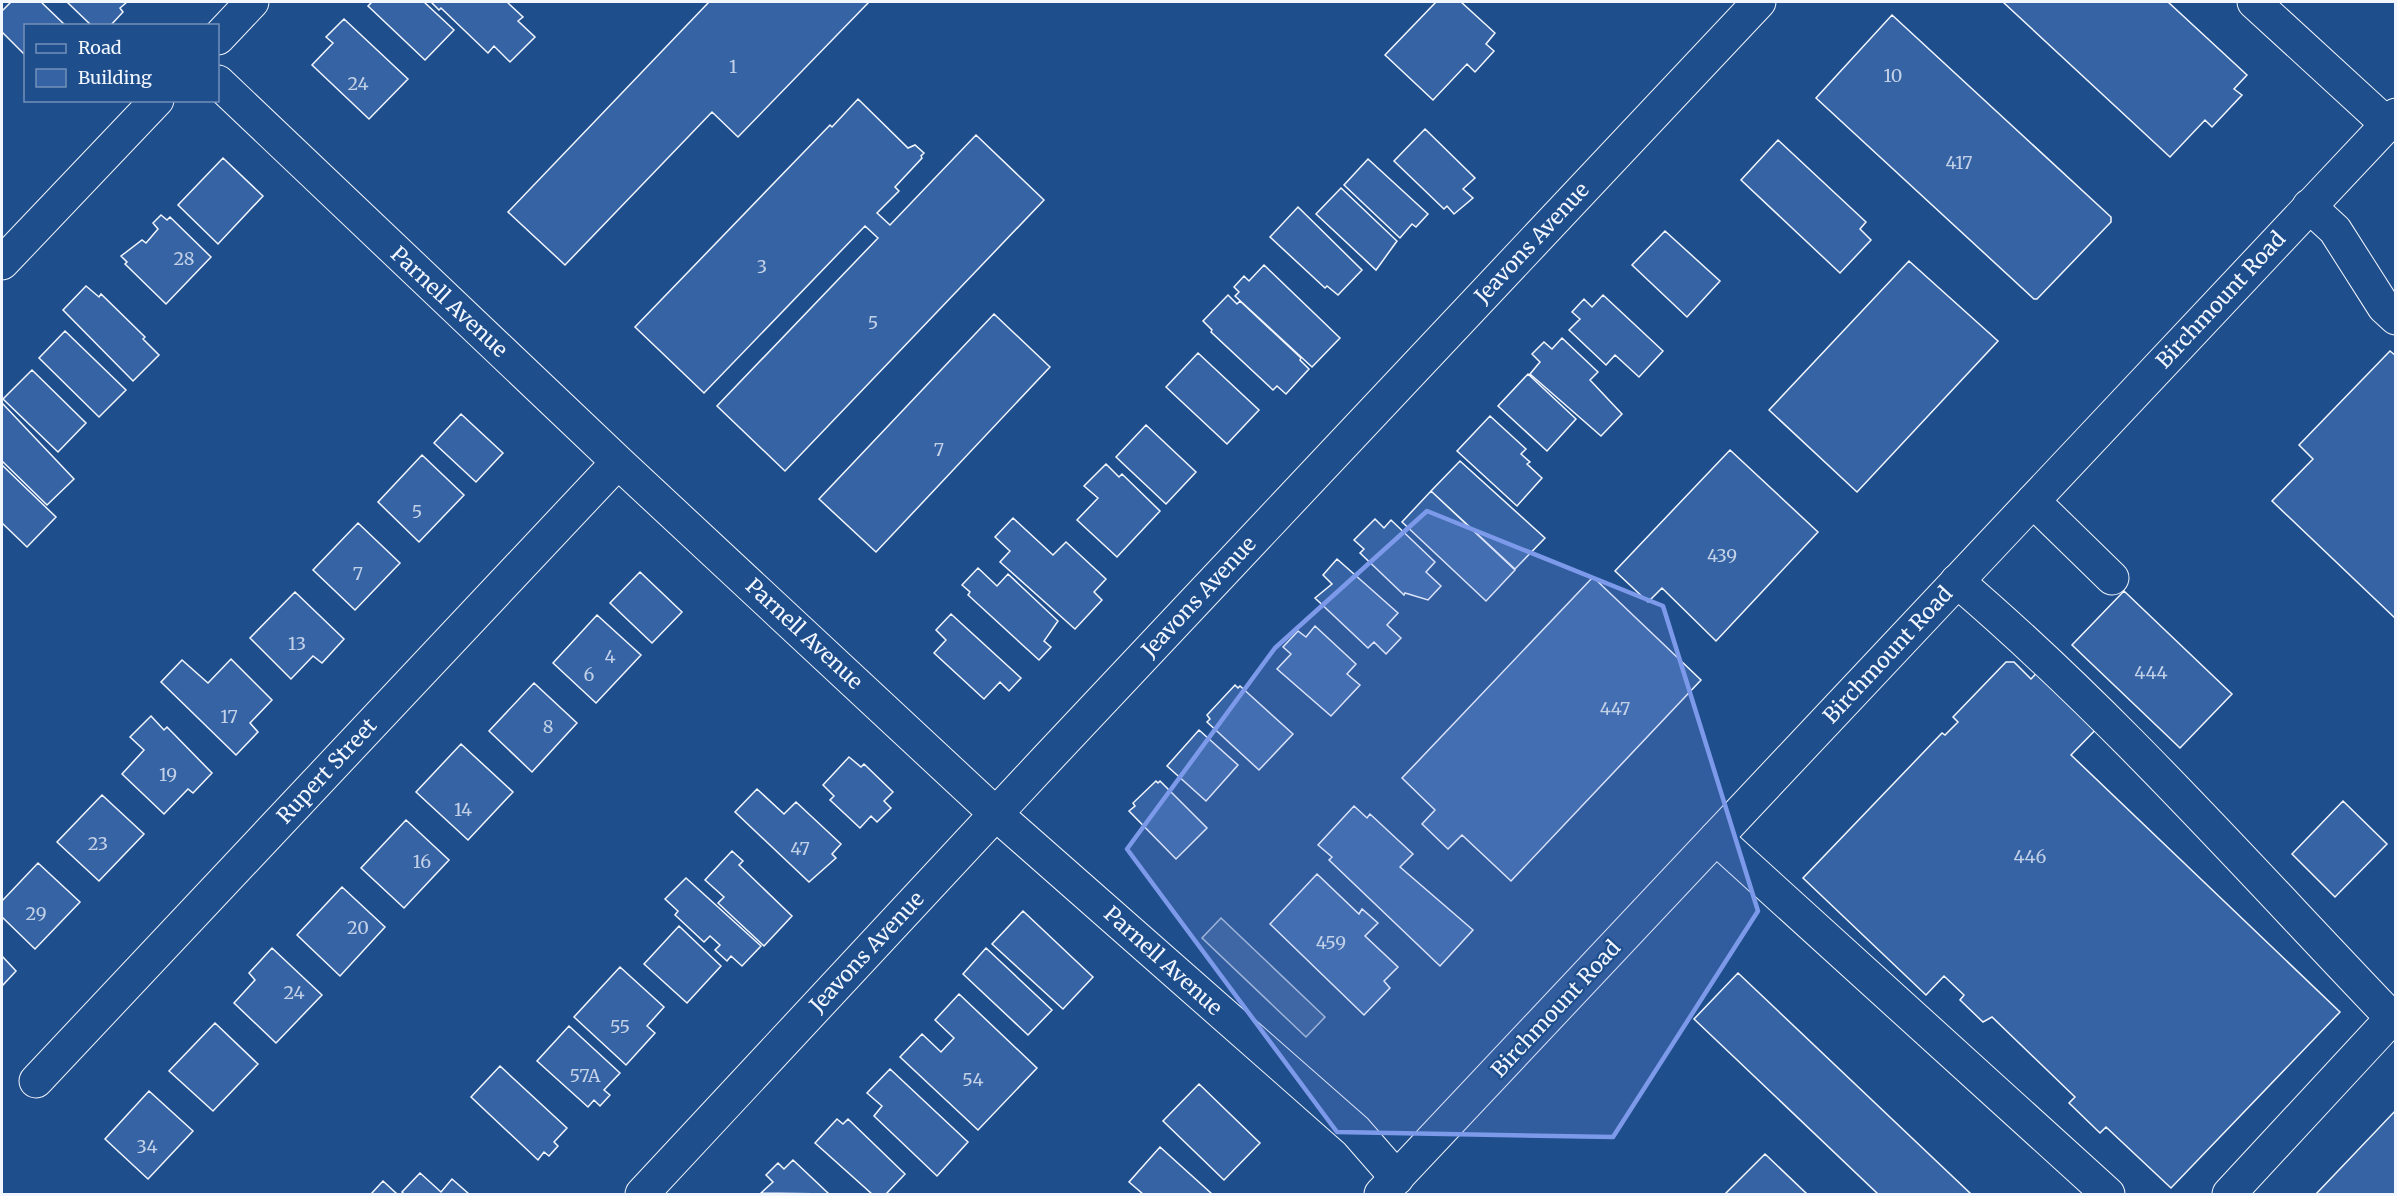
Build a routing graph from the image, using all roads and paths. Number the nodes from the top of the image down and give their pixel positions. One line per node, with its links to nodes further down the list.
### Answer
1 (252, 2): 4 (street)
2 (1759, 2): 15 (street, Jeavons Avenue)
3 (2254, 2): 7 (street)
4 (219, 37)
5 (219, 83): 11 (street, Parnell Avenue)
6 (156, 102): 9 (street)
7 (2391, 119): 8 (street, Birchmount Road)
8 (2309, 206): 10 (street); 12 (street, Birchmount Road)
9 (2, 263)
10 (2396, 318)
11 (618, 462): 15 (street, Parnell Avenue); 17 (street, Rupert Street)
12 (2033, 501): 13 (street); 14 (street, Birchmount Road)
13 (2112, 578)
14 (1957, 581): 16 (street, Birchmount Road); 21 (street)
15 (996, 814): 18 (street, Parnell Avenue); 19 (street, Jeavons Avenue)
16 (1716, 838): 18 (street, Birchmount Road); 20 (street)
17 (36, 1081)
18 (1389, 1186)
19 (642, 1194)
20 (2108, 1194)
21 (2229, 1194)

